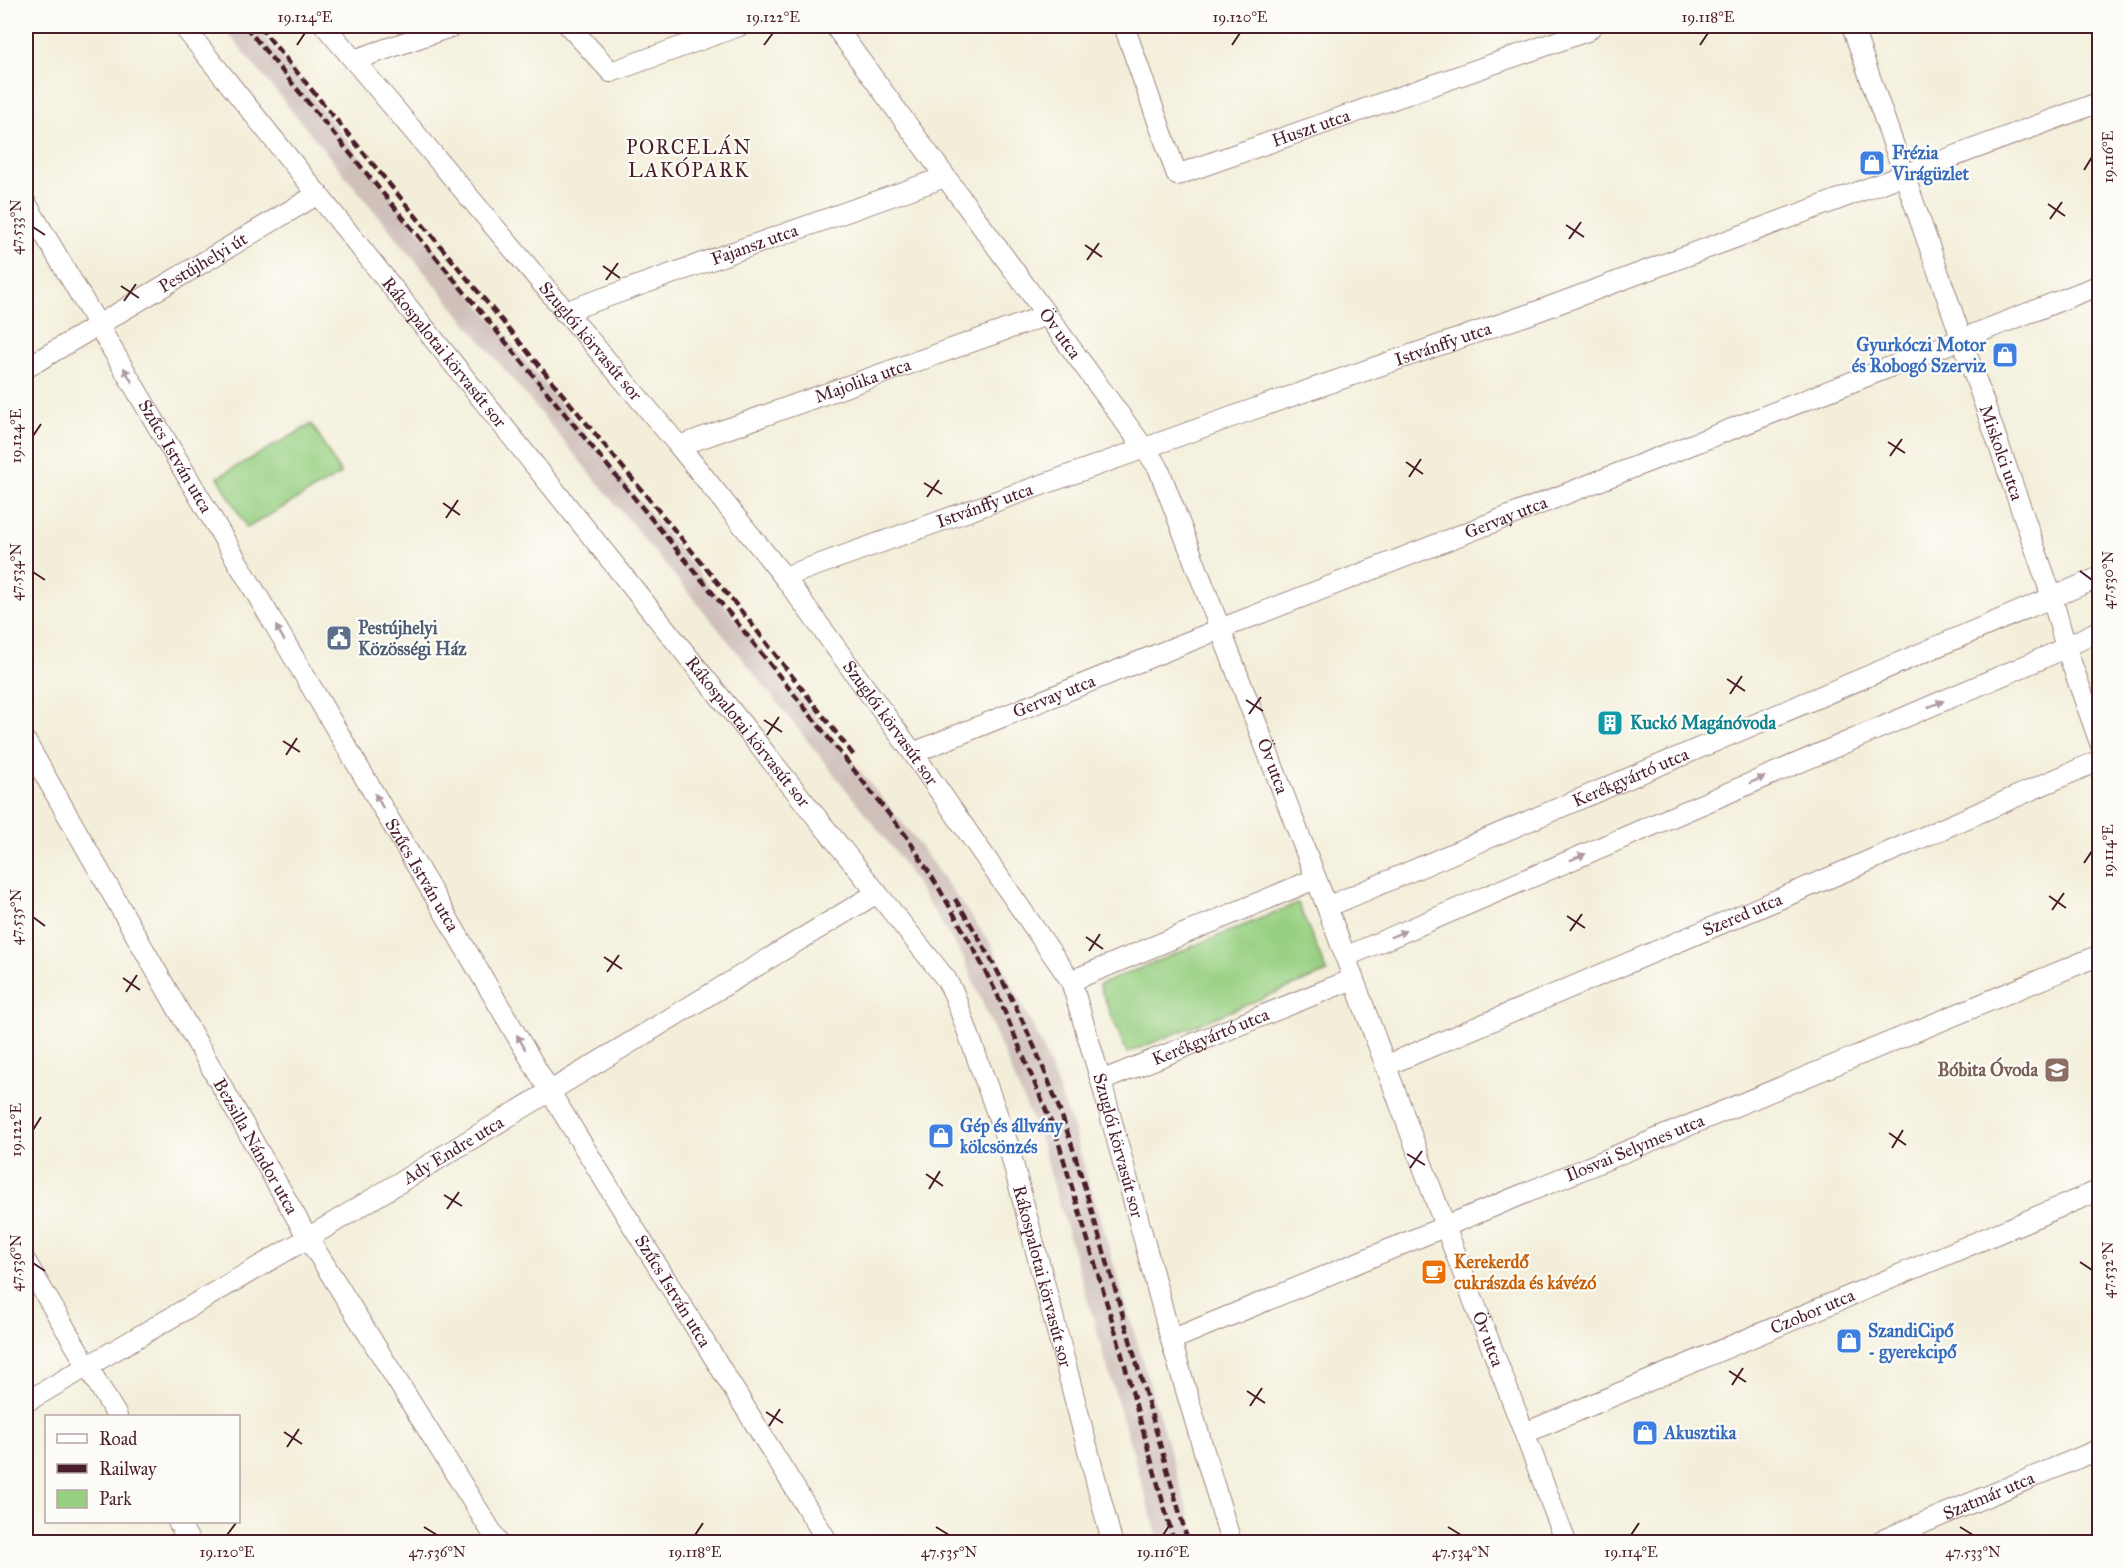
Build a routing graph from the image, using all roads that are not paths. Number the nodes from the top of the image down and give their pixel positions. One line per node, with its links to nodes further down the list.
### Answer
1 (183, 26): 14 (street, Rákospalotai körvasút sor)
2 (325, 26): 10 (street, Szuglói körvasút sor)
3 (453, 26): 10 (street)
4 (569, 26): 5 (street)
5 (739, 26)
6 (1124, 26): 7 (street, Huszt utca)
7 (1592, 26)
8 (1852, 26): 12 (street, Miskolci utca)
9 (840, 28): 13 (street, Öv utca)
10 (354, 60): 17 (street, Szuglói körvasút sor)
11 (2100, 102): 12 (street, Istvánffy utca)
12 (1903, 176): 20 (street, Miskolci utca); 23 (street, Istvánffy utca)
13 (945, 177): 17 (street, Fajansz utca); 18 (street, Öv utca)
14 (318, 194): 19 (street, Pestújhelyi út); 35 (street, Rákospalotai körvasút sor)
15 (26, 203): 19 (street, Szűcs István utca)
16 (2100, 285): 20 (street, Gervay utca)
17 (564, 312): 22 (street, Szuglói körvasút sor)
18 (1047, 315): 22 (street, Majolika utca); 23 (street, Öv utca)
19 (98, 324): 21 (street, Pestújhelyi út); 43 (street, Szűcs István utca, one-way to 19)
20 (1961, 339): 26 (street, Miskolci utca); 27 (street, Gervay utca)
21 (26, 368)
22 (679, 446): 24 (street, Szuglói körvasút sor)
23 (1146, 448): 24 (street, Istvánffy utca); 27 (street, Öv utca)
24 (784, 577): 32 (street, Szuglói körvasút sor)
25 (2100, 577): 26 (street, Kerékgyártó utca)
26 (2052, 597): 29 (street, Miskolci utca); 36 (street, Kerékgyártó utca)
27 (1220, 629): 32 (street, Gervay utca); 34 (street, Öv utca)
28 (2100, 630): 29 (street)
29 (2066, 648): 31 (street, Miskolci utca); 38 (street, one-way to 29)
30 (26, 742): 46 (street, Bezsilla Nándor utca)
31 (2100, 743)
32 (913, 753): 40 (street, Szuglói körvasút sor)
33 (2100, 760): 41 (street, Szered utca)
34 (1315, 879): 36 (street, Öv utca); 40 (street)
35 (878, 893): 43 (street, Ady Endre utca); 58 (street, Rákospalotai körvasút sor)
36 (1327, 907): 38 (street, Öv utca)
37 (2100, 955): 45 (street, Ilosvai Selymes utca)
38 (1345, 957): 39 (street, Öv utca)
39 (1353, 979): 41 (street, Öv utca); 42 (street, Kerékgyártó utca)
40 (1071, 981): 42 (street, Szuglói körvasút sor)
41 (1385, 1066): 45 (street, Öv utca)
42 (1101, 1080): 48 (street, Szuglói körvasút sor)
43 (550, 1092): 46 (street, Ady Endre utca); 57 (street, Szűcs István utca)
44 (2100, 1190): 52 (street, Czobor utca)
45 (1445, 1226): 48 (street, Ilosvai Selymes utca); 52 (street, Öv utca)
46 (308, 1238): 49 (street, Ady Endre utca); 56 (street, Bezsilla Nándor utca)
47 (26, 1262): 49 (street)
48 (1171, 1340): 59 (street, Szuglói körvasút sor)
49 (88, 1366): 50 (street, Ady Endre utca); 51 (street)
50 (26, 1402)
51 (116, 1415)
52 (1525, 1433): 60 (street, Öv utca)
53 (2100, 1449): 61 (street, Szatmár utca)
54 (179, 1523): 55 (street)
55 (190, 1542)
56 (498, 1542)
57 (828, 1542)
58 (1112, 1542)
59 (1230, 1542)
60 (1566, 1542)
61 (1878, 1542)

